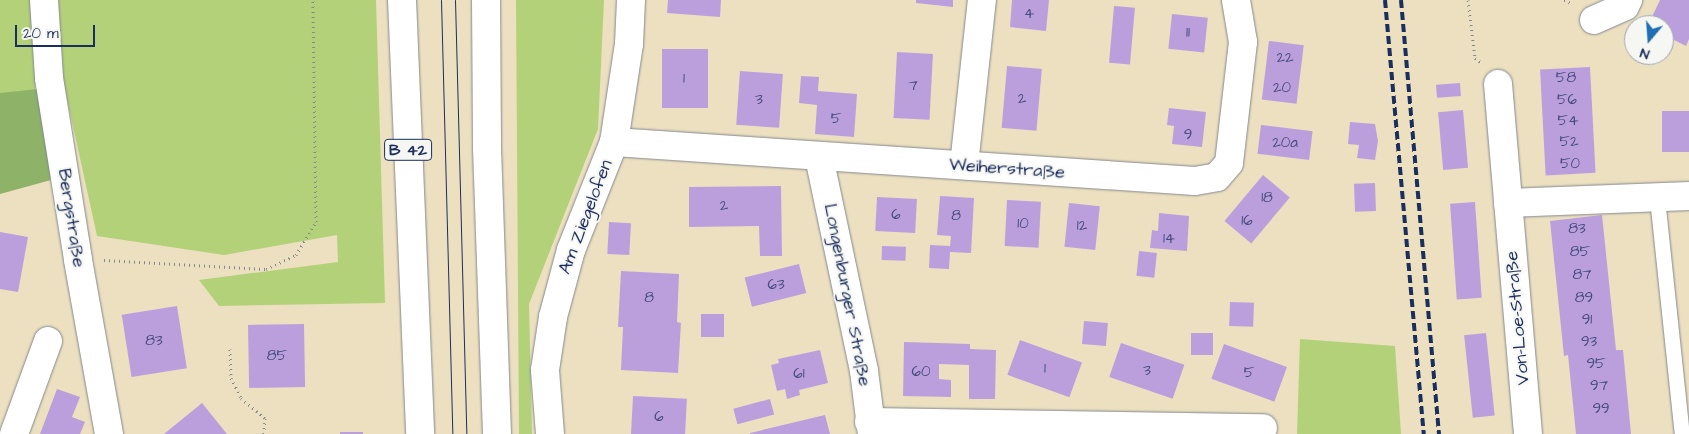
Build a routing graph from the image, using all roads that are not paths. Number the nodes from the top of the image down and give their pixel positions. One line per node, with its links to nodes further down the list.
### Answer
1 (44, 0): 20 (main road, Bergstraße)
2 (402, 0): 21 (main road, B 42)
3 (486, 0): 22 (main road)
4 (630, 0): 10 (main road, Am Ziegelofen)
5 (982, 0): 12 (main road)
6 (1236, 0): 12 (main road, Weiherstraße)
7 (1628, 0): 8 (main road)
8 (1594, 20)
9 (1498, 84): 15 (main road, Von-Loe-Straße)
10 (614, 142): 11 (main road, Weiherstraße); 23 (main road, Am Ziegelofen)
11 (819, 157): 12 (main road, Weiherstraße); 17 (main road, Longenburger Straße)
12 (964, 165)
13 (1689, 196): 14 (main road)
14 (1657, 198): 15 (main road); 25 (lane)
15 (1508, 203): 24 (main road, Von-Loe-Straße)
16 (48, 341): 19 (main road)
17 (871, 428): 18 (main road)
18 (1263, 428)
19 (14, 434)
20 (109, 434)
21 (420, 434)
22 (497, 434)
23 (550, 434)
24 (1528, 434)
25 (1682, 434)

